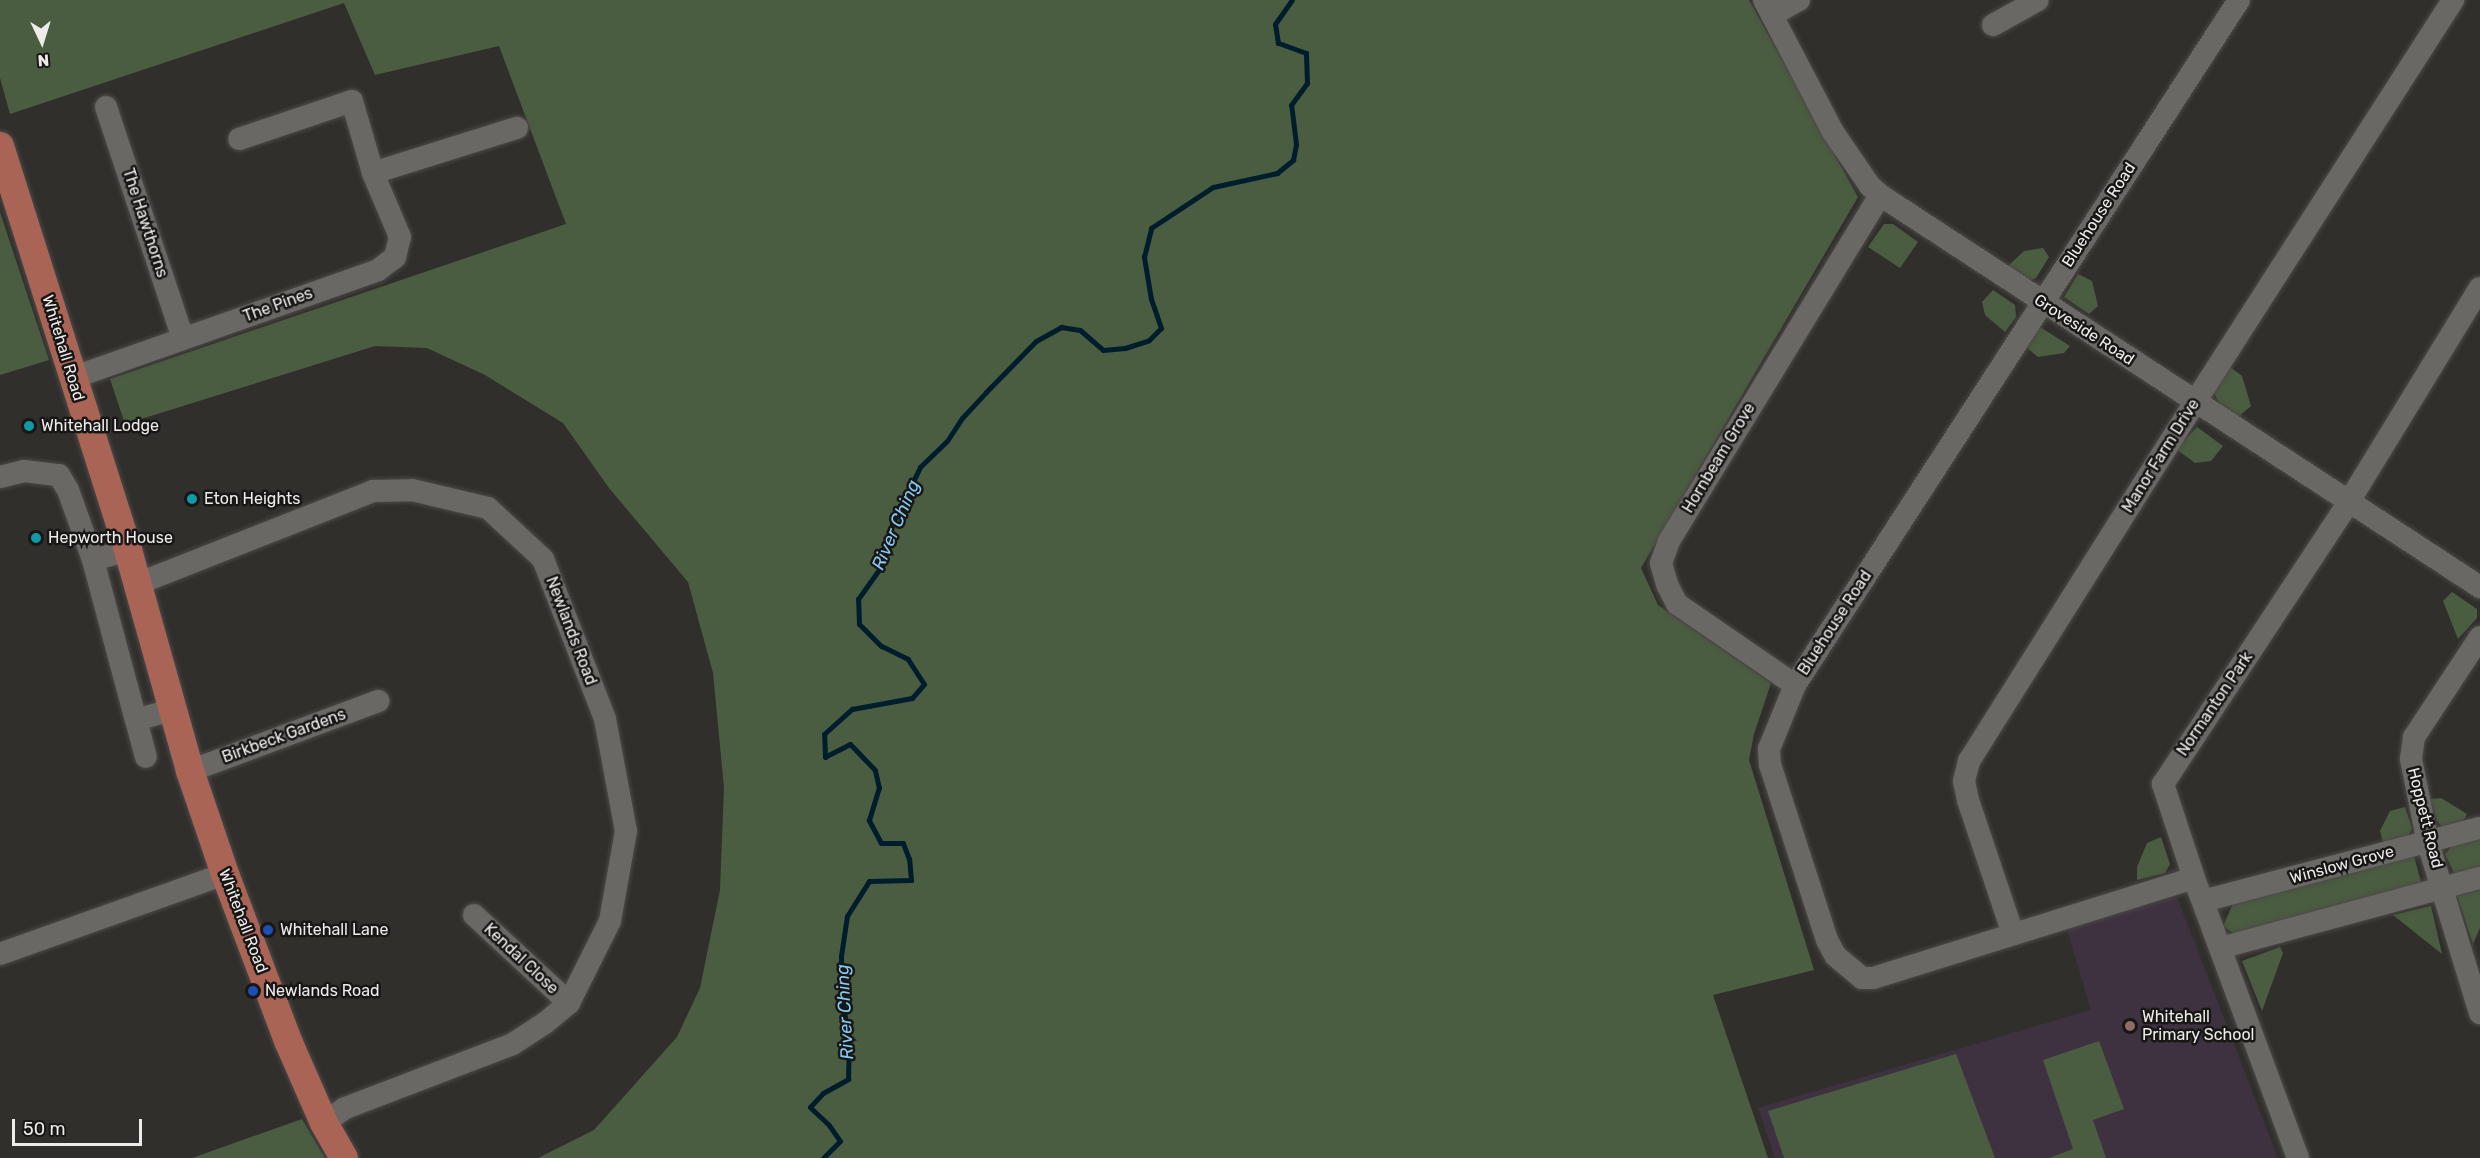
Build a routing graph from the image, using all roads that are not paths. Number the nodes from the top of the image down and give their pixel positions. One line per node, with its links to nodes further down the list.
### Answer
1 (1799, 0): 5 (street)
2 (2038, 0): 6 (street)
3 (2239, 0): 14 (street, Bluehouse Road)
4 (2453, 0): 18 (street, Manor Farm Drive)
5 (1768, 7): 12 (street, Groveside Road)
6 (1993, 25)
7 (106, 107): 16 (street, The Hawthorns)
8 (517, 128): 11 (street)
9 (239, 139): 11 (street, The Pines)
10 (0, 146): 17 (main road, Whitehall Road)
11 (373, 173): 16 (street, The Pines)
12 (1880, 195): 14 (street, Groveside Road); 26 (street, Hornbeam Grove)
13 (2480, 288): 15 (street, Normanton Park)
14 (2041, 302): 18 (street, Groveside Road); 26 (street, Bluehouse Road)
15 (2474, 313): 20 (street, Normanton Park)
16 (183, 339): 17 (street, The Pines)
17 (72, 378): 21 (main road, Whitehall Road)
18 (2195, 402): 20 (street, Groveside Road); 40 (street, Manor Farm Drive)
19 (0, 477): 22 (street)
20 (2348, 503): 24 (street, Groveside Road); 36 (street, Normanton Park)
21 (128, 550): 22 (street); 23 (main road, Whitehall Road)
22 (93, 561): 29 (street)
23 (137, 584): 28 (main road, Whitehall Road); 43 (street, Newlands Road)
24 (2480, 587)
25 (2480, 637): 33 (street, Hoppett Road)
26 (1795, 686): 40 (street, Bluehouse Road)
27 (378, 701): 31 (street, Birkbeck Gardens)
28 (171, 710): 29 (street); 31 (main road, Whitehall Road)
29 (136, 720): 30 (street)
30 (146, 757)
31 (190, 771): 34 (main road, Whitehall Road)
32 (2480, 828): 33 (street, Winslow Grove)
33 (2428, 843): 37 (street, Hoppett Road); 38 (street, Winslow Grove)
34 (225, 874): 42 (street); 45 (main road, Whitehall Road)
35 (2480, 878): 37 (street)
36 (2194, 879): 38 (street, Normanton Park); 40 (street, Bluehouse Road)
37 (2444, 889): 41 (street); 44 (street, Hoppett Road)
38 (2203, 901): 41 (street, Normanton Park)
39 (474, 915): 43 (street, Kendal Close)
40 (2013, 934)
41 (2220, 948): 47 (street, Normanton Park)
42 (0, 954)
43 (569, 1003): 45 (street, Newlands Road)
44 (2480, 1013)
45 (324, 1123): 46 (main road, Whitehall Road)
46 (344, 1158)
47 (2298, 1158)

